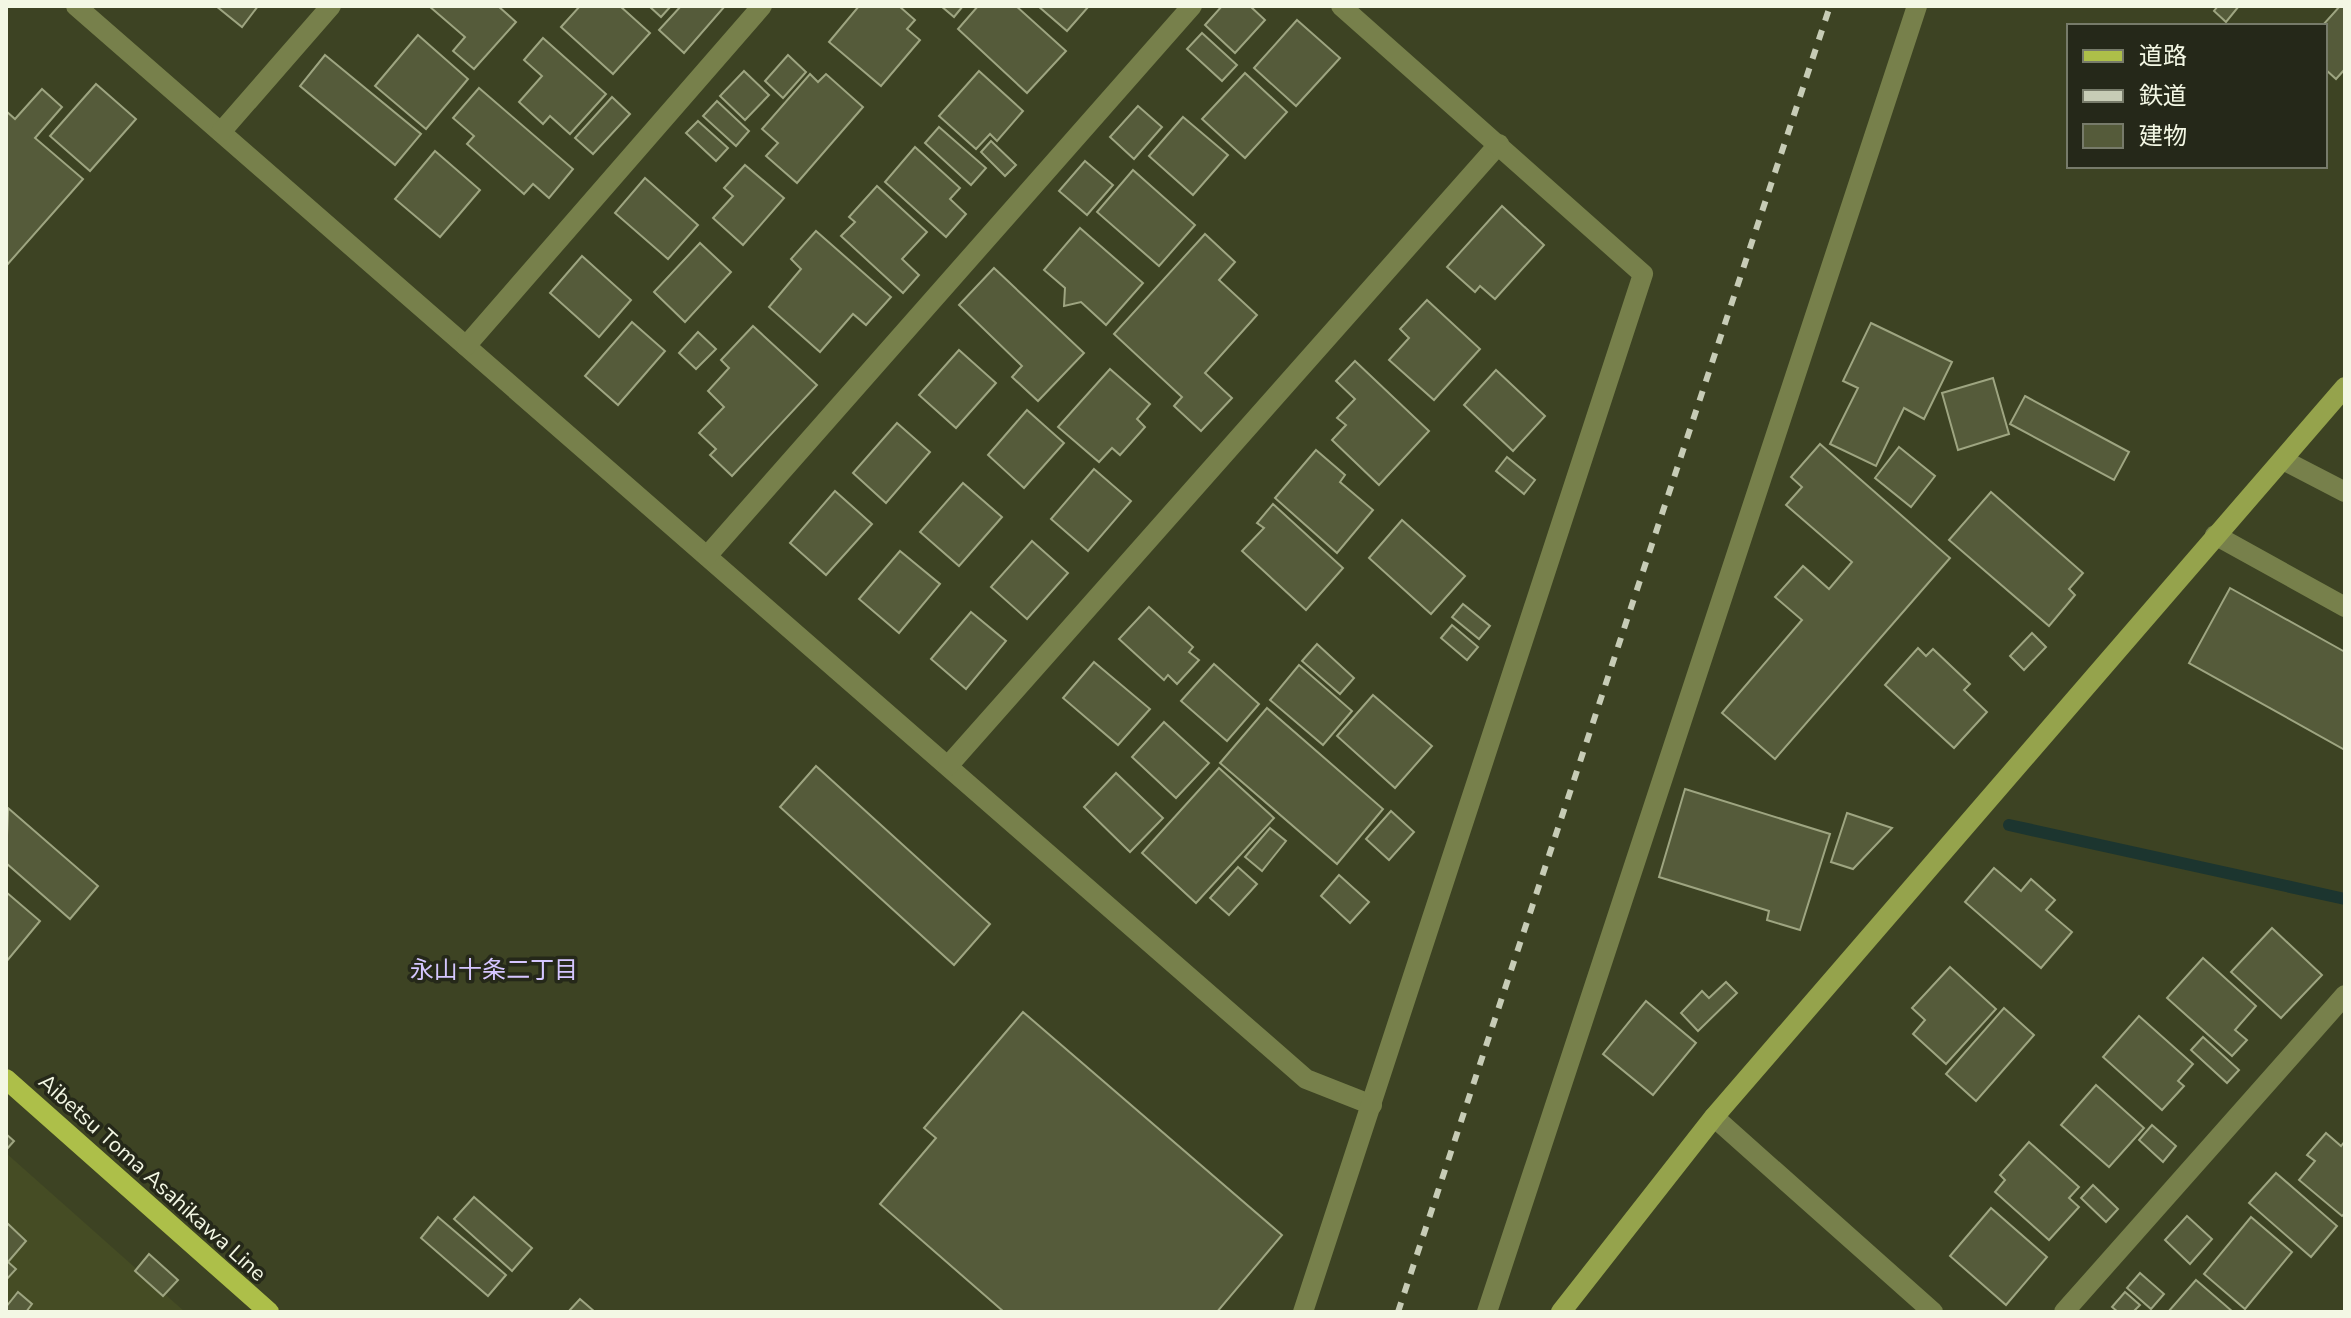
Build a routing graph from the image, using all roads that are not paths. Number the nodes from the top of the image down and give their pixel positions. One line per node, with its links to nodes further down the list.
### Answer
1 (76, 6): 7 (street)
2 (331, 6): 7 (street)
3 (762, 6): 9 (street)
4 (1192, 6): 14 (street)
5 (1341, 6): 8 (street)
6 (1917, 6): 23 (street)
7 (221, 132): 9 (street)
8 (1499, 144): 16 (street); 19 (street)
9 (466, 346): 14 (street)
10 (2345, 387): 11 (street)
11 (2283, 460): 12 (street); 13 (street)
12 (2345, 492)
13 (2215, 535): 15 (street); 20 (street)
14 (707, 556): 16 (street)
15 (2345, 607)
16 (948, 766): 19 (street)
17 (2345, 995): 26 (street)
18 (6, 1079): 21 (main road, Aibetsu Toma Asahikawa Line)
19 (1372, 1105): 22 (street)
20 (1714, 1117): 24 (street); 25 (street)
21 (269, 1312)
22 (1303, 1312)
23 (1487, 1312)
24 (1561, 1312)
25 (1933, 1312)
26 (2064, 1312)

